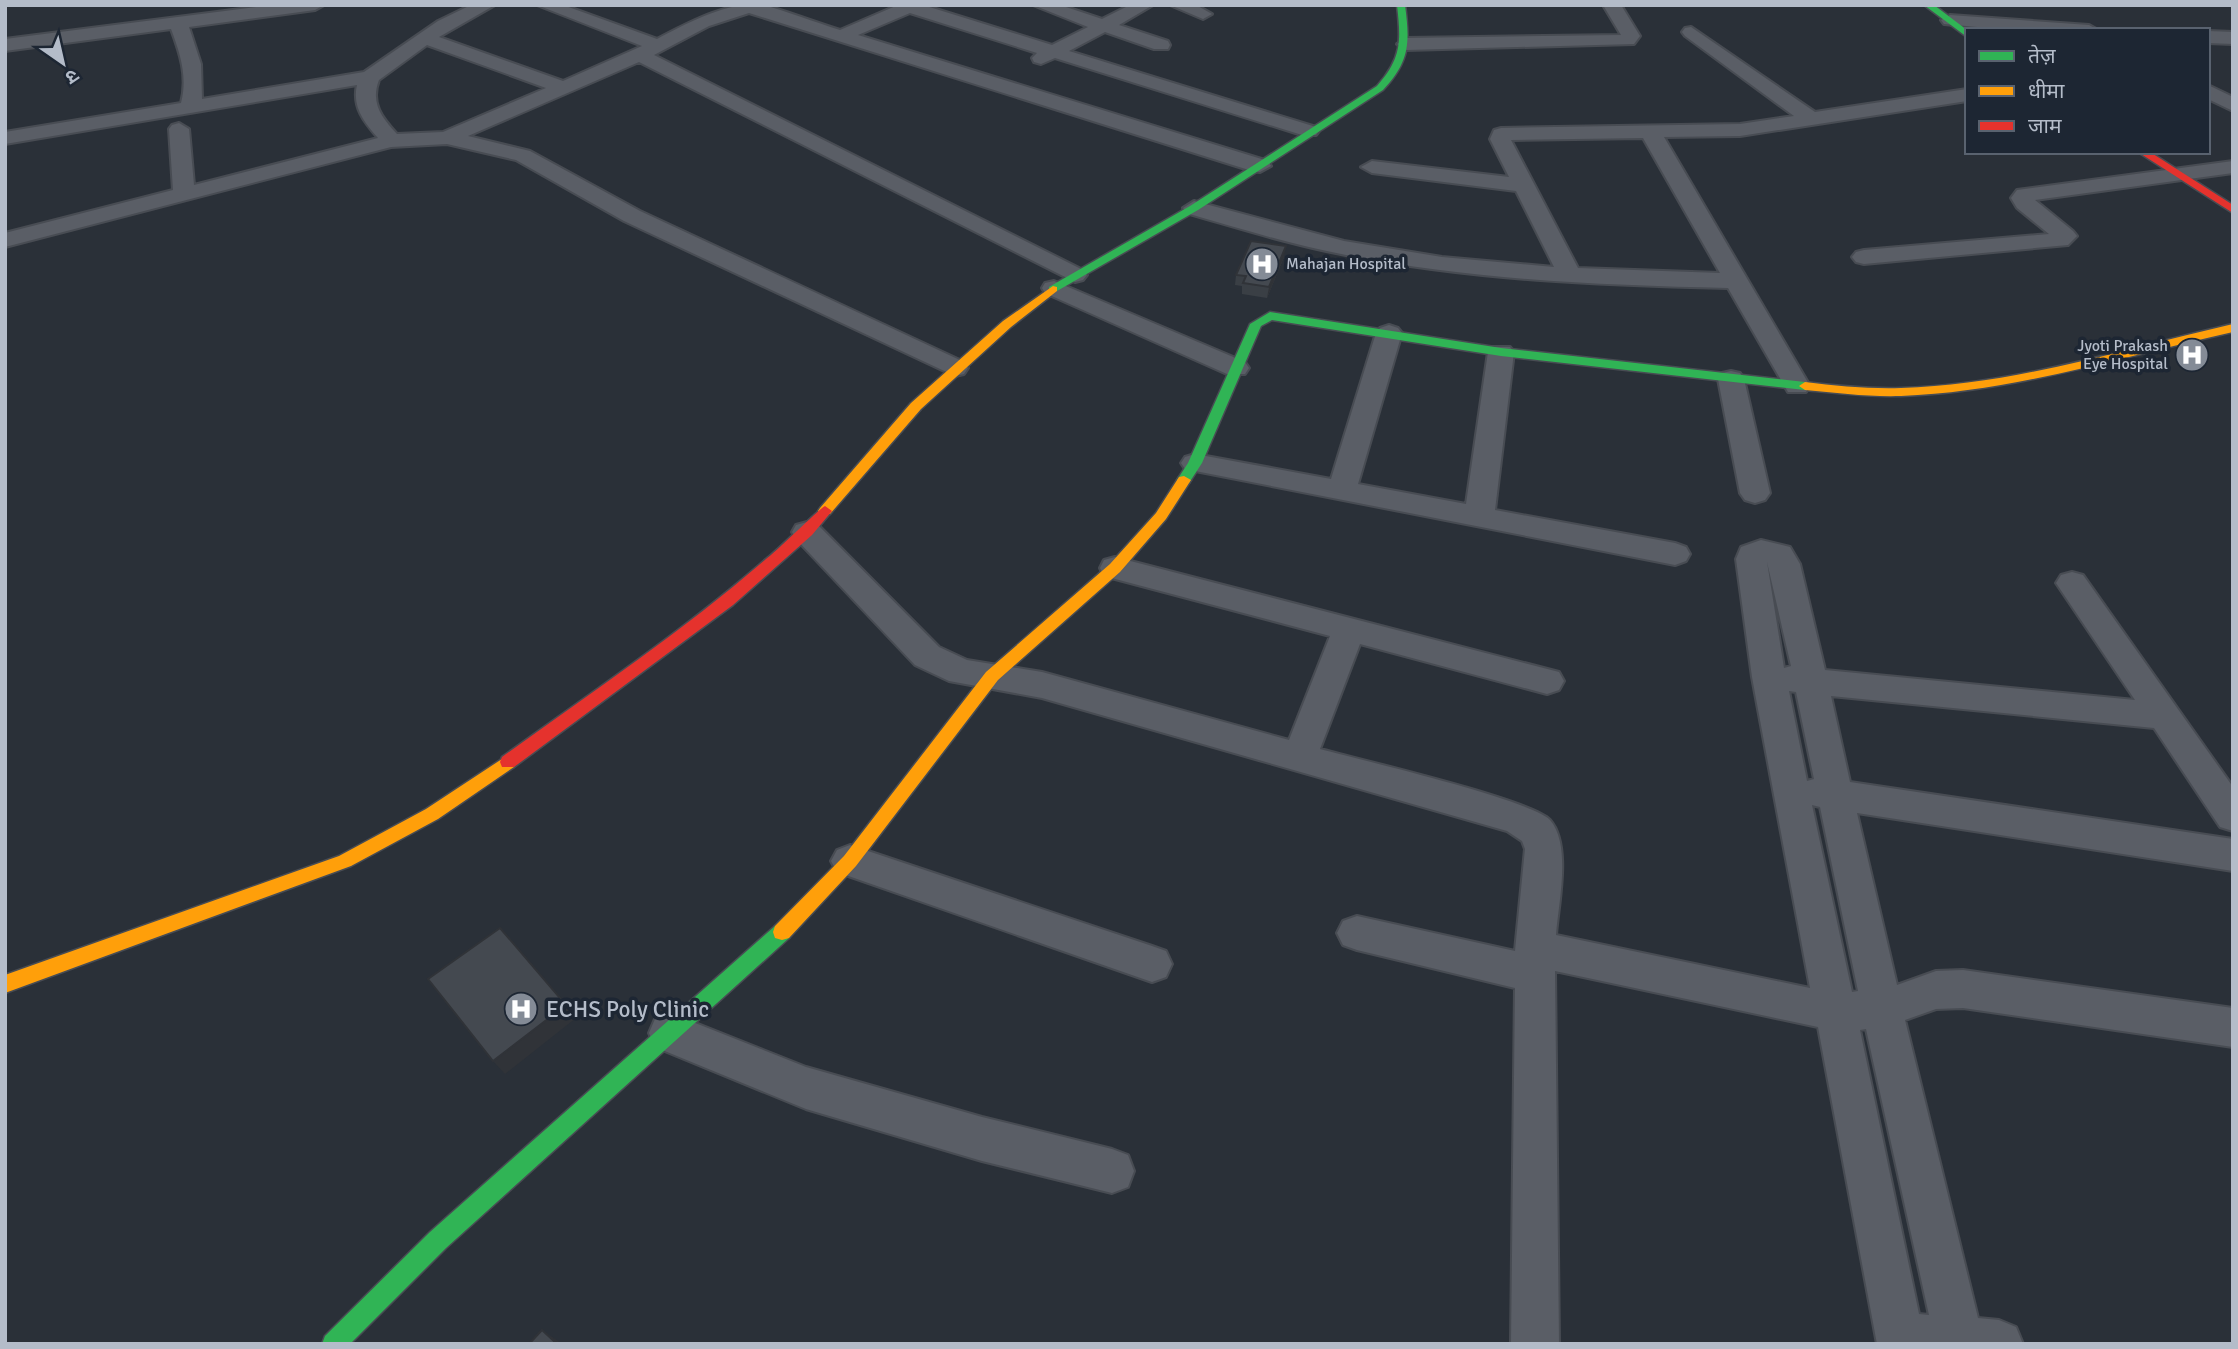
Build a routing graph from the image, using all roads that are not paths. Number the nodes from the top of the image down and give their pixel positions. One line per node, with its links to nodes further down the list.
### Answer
1 (315, 5): 16 (street)
2 (486, 5): 23 (street)
3 (546, 5): 28 (street)
4 (1042, 5): 17 (street)
5 (1144, 5): 17 (street)
6 (1179, 5): 13 (street)
7 (1401, 5): 25 (street)
8 (1612, 5): 25 (street)
9 (1928, 5): 15 (street)
10 (751, 6): 14 (street); 21 (street)
11 (912, 6): 21 (street); 29 (street)
12 (696, 9): 14 (street)
13 (1203, 14)
14 (718, 16): 28 (street)
15 (1950, 20): 18 (street); 20 (street)
16 (178, 22): 26 (street); 36 (street)
17 (1103, 25): 27 (street); 29 (street)
18 (2061, 28)
19 (1691, 32): 37 (street)
20 (1965, 32)
21 (843, 35): 31 (street)
22 (2210, 37): 24 (street)
23 (424, 38): 30 (street); 32 (street)
24 (2233, 38)
25 (1406, 44): 39 (street)
26 (5, 45)
27 (1161, 45)
28 (648, 50): 32 (street); 56 (street)
29 (1051, 53): 31 (street); 39 (street)
30 (370, 77): 36 (street); 43 (street)
31 (996, 83): 45 (street)
32 (563, 88): 42 (street)
33 (2210, 92): 35 (street)
34 (1965, 95): 37 (street)
35 (2233, 105)
36 (190, 107): 41 (street)
37 (1814, 121): 40 (street)
38 (179, 129): 50 (street)
39 (1309, 131): 45 (street)
40 (1650, 132): 49 (street); 57 (street)
41 (5, 138)
42 (447, 138): 43 (street); 61 (street)
43 (391, 141): 50 (street)
44 (2146, 154): 48 (street)
45 (1260, 166): 51 (street)
46 (1372, 167): 49 (street)
47 (2233, 167): 48 (street)
48 (2178, 175): 52 (street); 54 (street)
49 (1523, 185): 55 (street)
50 (184, 196): 53 (street)
51 (1194, 208): 55 (street); 56 (street)
52 (2233, 210)
53 (5, 240)
54 (1864, 257)
55 (1571, 277): 57 (street)
56 (1064, 281): 61 (street); 62 (street)
57 (1737, 281): 64 (street)
58 (2233, 328): 64 (street)
59 (1389, 334): 60 (street); 62 (street); 66 (street)
60 (1501, 352): 63 (street); 68 (street)
61 (955, 368): 69 (street)
62 (1236, 368): 65 (street)
63 (1731, 379): 64 (street); 67 (street)
64 (1797, 386)
65 (1195, 463): 66 (street); 71 (street)
66 (1342, 490): 68 (street)
67 (1755, 492)
68 (1479, 516): 70 (street)
69 (807, 532): 74 (street); 88 (street)
70 (1675, 554)
71 (1115, 568): 73 (street); 74 (street)
72 (2072, 583): 78 (street)
73 (1349, 630): 76 (street); 79 (street)
74 (992, 676): 79 (street); 84 (street)
75 (1769, 677): 77 (street); 77 (street); 80 (street)
76 (1547, 681)
77 (1811, 681): 78 (street); 81 (street)
78 (2163, 716): 82 (street)
79 (1300, 759): 86 (street)
80 (1791, 788): 81 (street); 90 (street)
81 (1836, 795): 83 (street); 89 (street)
82 (2233, 816)
83 (2233, 855)
84 (850, 861): 87 (street); 92 (street)
85 (1357, 933): 86 (street)
86 (1535, 962): 90 (street); 97 (street)
87 (1152, 964)
88 (5, 984)
89 (1882, 1009): 90 (street); 91 (street); 95 (street)
90 (1835, 1012): 94 (street)
91 (2232, 1029)
92 (670, 1033): 93 (street); 96 (street)
93 (1112, 1171)
94 (1901, 1341): 95 (street)
95 (1972, 1343)
96 (333, 1344)
97 (1535, 1344)

